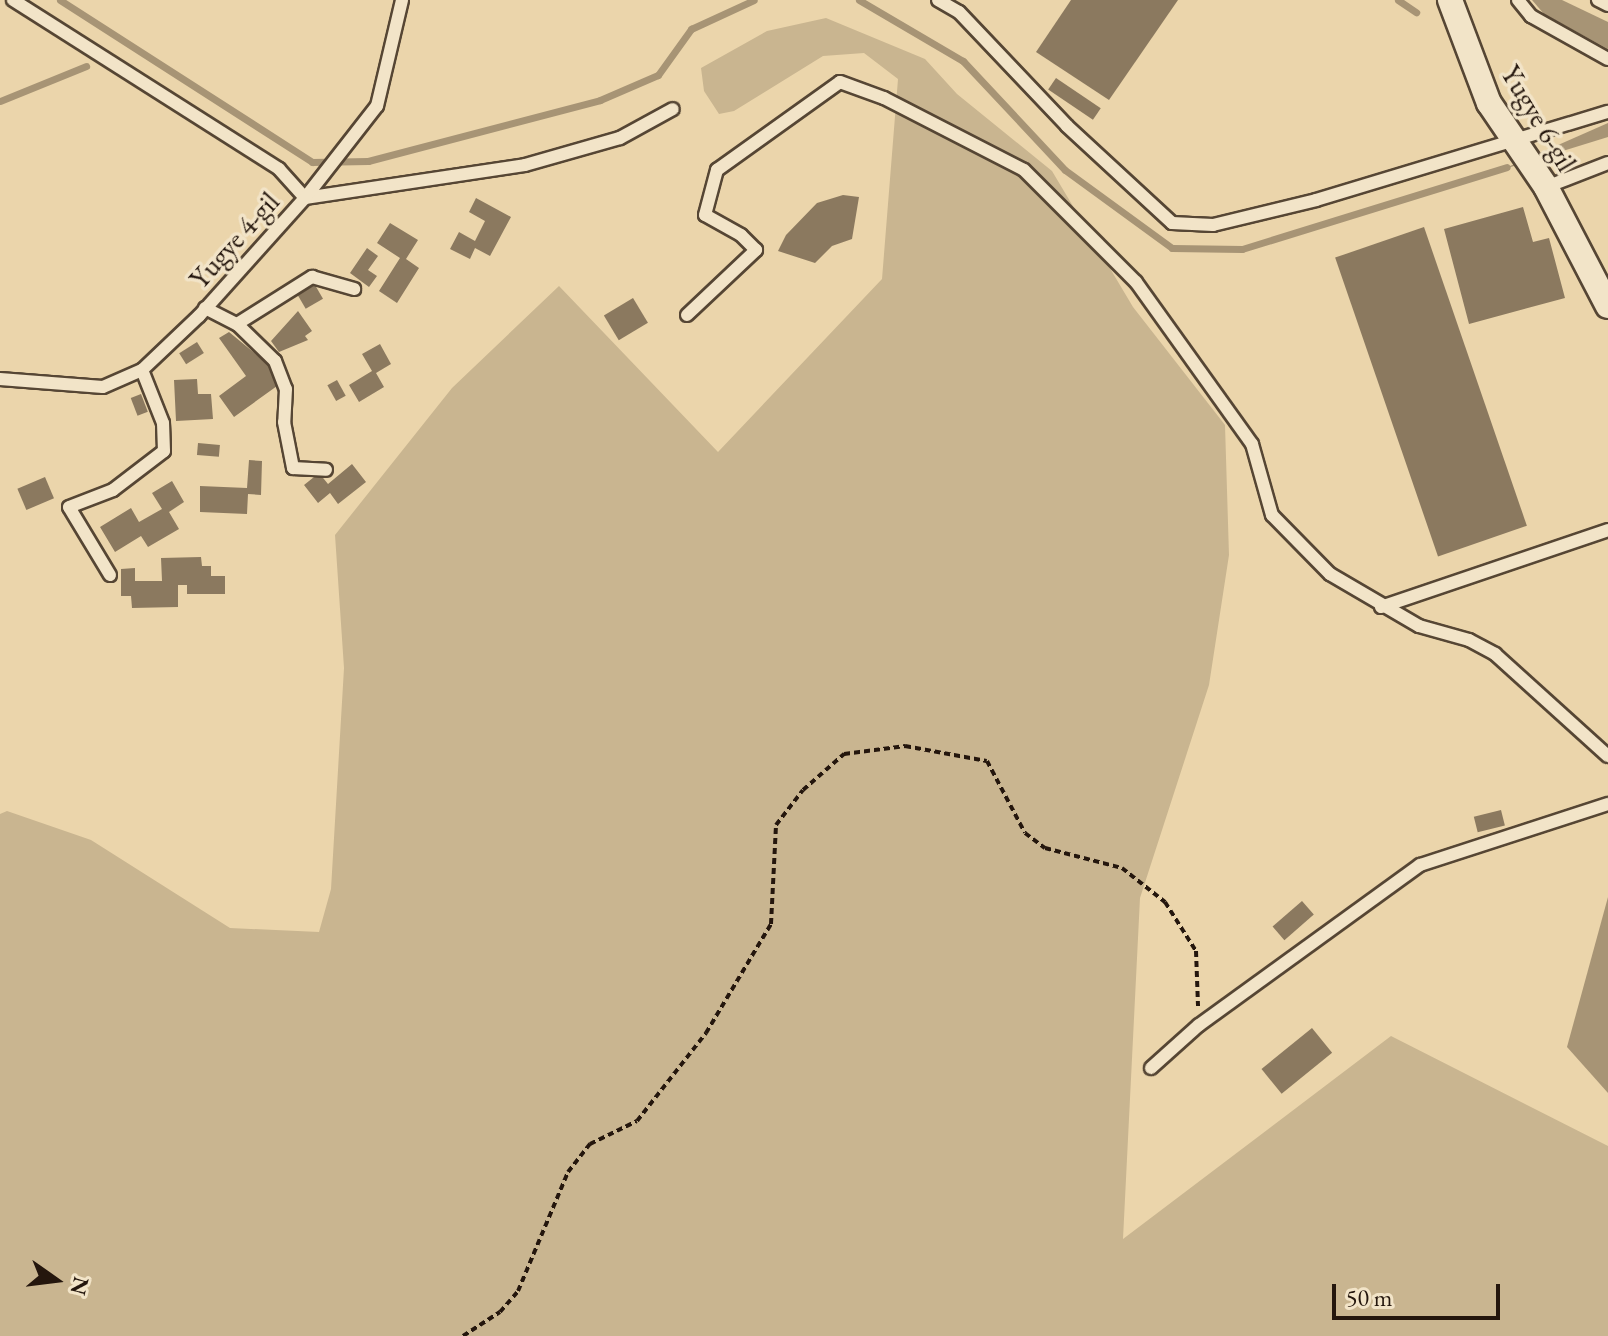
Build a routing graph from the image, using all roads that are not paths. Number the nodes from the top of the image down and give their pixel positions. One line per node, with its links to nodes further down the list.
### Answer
1 (13, 0): 14 (lane)
2 (402, 0): 14 (lane, Yugye 4-gil)
3 (938, 0): 11 (lane)
4 (1450, 0): 11 (street, Yugye 6-gil)
5 (1518, 0): 8 (lane)
6 (1598, 0): 7 (lane)
7 (1608, 5)
8 (1608, 59)
9 (673, 109): 14 (lane)
10 (1608, 112): 11 (lane)
11 (1518, 141): 13 (street, Yugye 6-gil)
12 (1608, 163): 13 (lane)
13 (1546, 187): 16 (street, Yugye 6-gil)
14 (305, 198): 17 (lane, Yugye 4-gil)
15 (354, 289): 19 (lane)
16 (1608, 306)
17 (205, 308): 19 (lane); 20 (lane, Yugye 4-gil)
18 (687, 315): 25 (lane)
19 (237, 324): 22 (lane)
20 (142, 370): 21 (lane, Yugye 4-gil); 24 (lane)
21 (0, 379)
22 (326, 470)
23 (1608, 530): 25 (lane)
24 (110, 575)
25 (1381, 607): 26 (lane)
26 (1608, 756)
27 (1608, 804): 28 (lane)
28 (1151, 1068)

